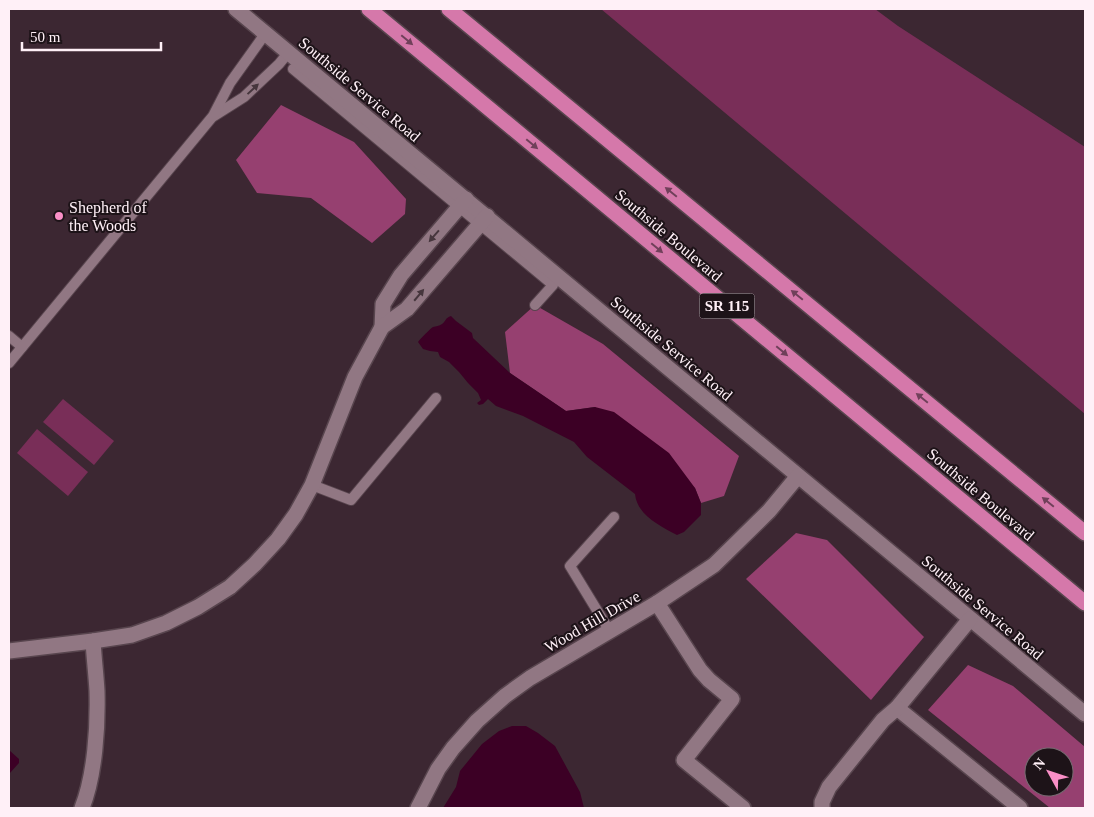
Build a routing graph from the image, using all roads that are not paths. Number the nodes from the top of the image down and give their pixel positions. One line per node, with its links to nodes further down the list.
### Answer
1 (236, 9): 4 (street, Southside Service Road)
2 (369, 9): 21 (highway, Southside Boulevard / SR 115, one-way to 21)
3 (449, 9): 19 (highway, one-way to 3)
4 (265, 34): 5 (street, Southside Service Road); 7 (lane)
5 (288, 53): 7 (lane, one-way to 5); 8 (street, Southside Service Road)
6 (293, 69): 10 (lane)
7 (213, 116): 13 (lane)
8 (466, 199): 9 (street, Southside Service Road); 11 (street, one-way to 11)
9 (487, 216): 11 (street, one-way to 9); 16 (street, Southside Service Road)
10 (535, 304)
11 (382, 327): 17 (street)
12 (9, 336): 13 (lane)
13 (22, 347): 14 (lane)
14 (9, 363)
15 (436, 398): 17 (lane)
16 (798, 476): 20 (street, Wood Hill Drive); 22 (street, Southside Service Road)
17 (312, 485): 24 (street)
18 (614, 517): 23 (lane)
19 (1085, 532)
20 (657, 603): 23 (street, Wood Hill Drive); 30 (street)
21 (1085, 603)
22 (970, 619): 26 (street); 27 (street, Southside Service Road)
23 (610, 630): 29 (street, Wood Hill Drive)
24 (92, 641): 25 (street); 28 (street)
25 (9, 651)
26 (897, 708): 31 (street); 32 (street)
27 (1085, 714)
28 (82, 808)
29 (418, 808)
30 (743, 808)
31 (822, 808)
32 (1020, 808)

